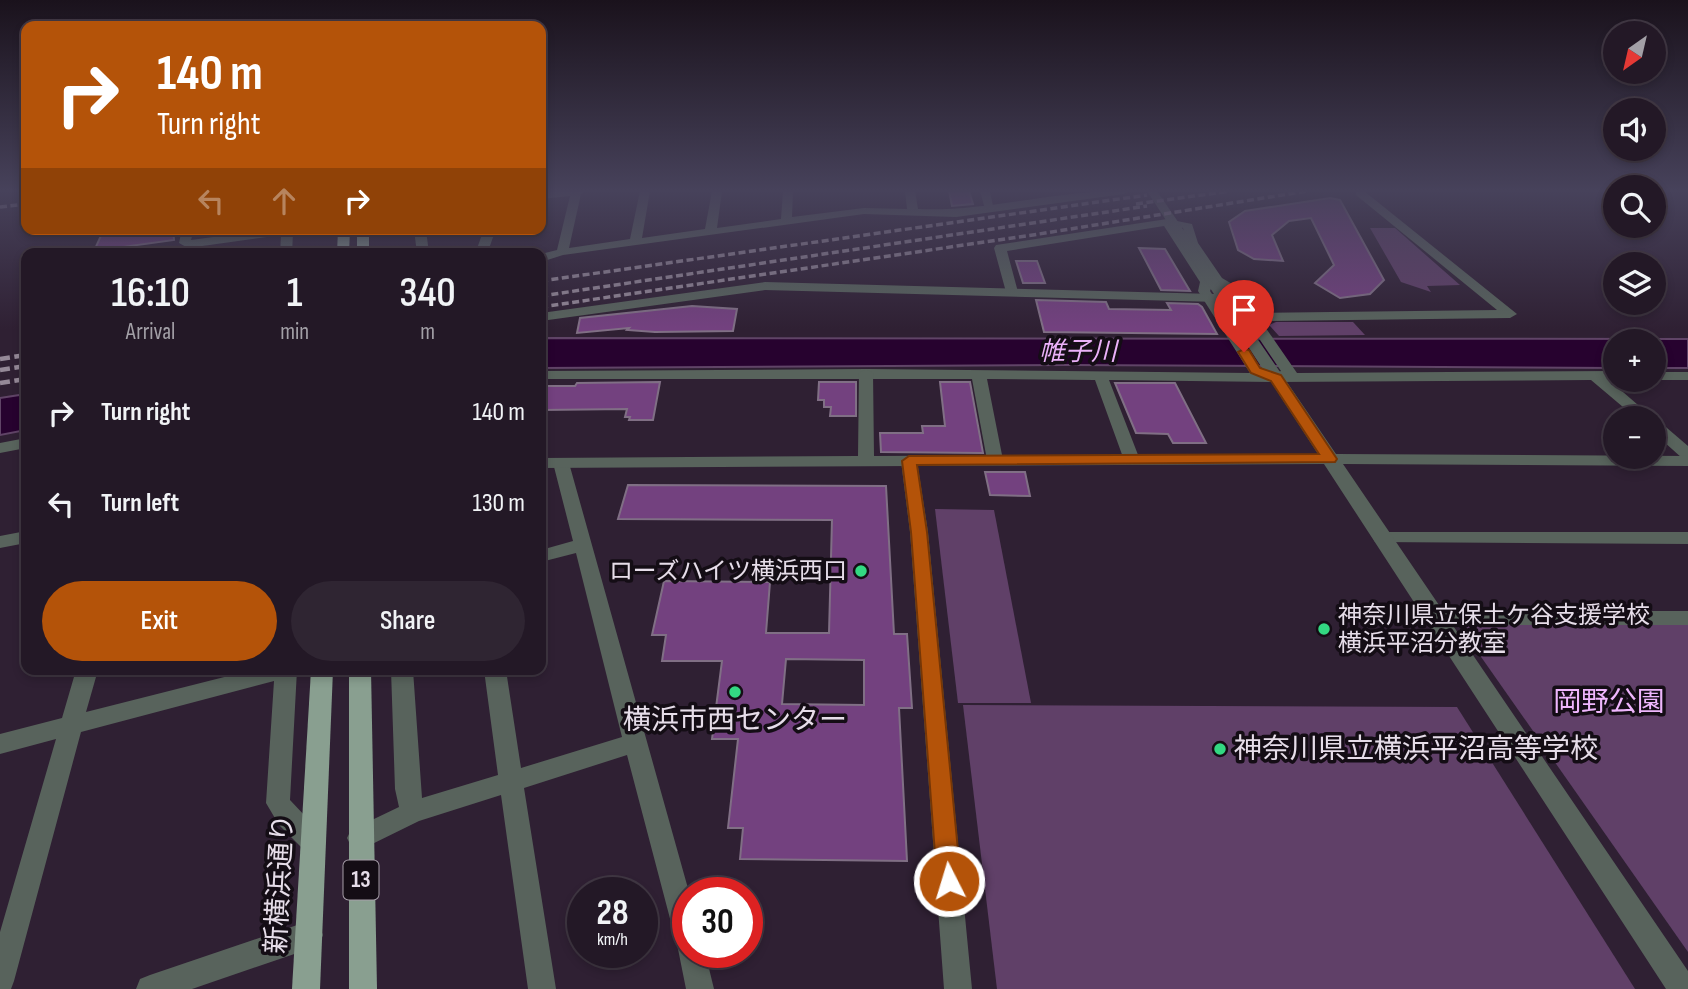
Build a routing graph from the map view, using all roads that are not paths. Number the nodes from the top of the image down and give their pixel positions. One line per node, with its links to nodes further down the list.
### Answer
1 (186, 237): 2 (street)
2 (238, 237)
3 (566, 237): 12 (street)
4 (636, 237): 11 (street)
5 (666, 237): 11 (street)
6 (1070, 237): 14 (street)
7 (1177, 237): 15 (street)
8 (1183, 237): 19 (street)
9 (1191, 237): 16 (street)
10 (1416, 237): 18 (street)
11 (635, 242): 12 (street)
12 (562, 252): 13 (street)
13 (546, 257)
14 (1012, 292): 15 (street); 17 (street)
15 (1209, 298): 16 (street); 19 (street)
16 (1240, 299): 18 (street)
17 (546, 316)
18 (1252, 317): 19 (street)
19 (1273, 372): 23 (street); 24 (street); 33 (street)
20 (866, 373): 21 (street); 22 (street); 36 (street)
21 (979, 374): 23 (street); 34 (street)
22 (546, 375)
23 (1100, 375): 35 (street)
24 (1594, 375): 25 (street); 28 (street)
25 (1603, 375)
26 (1666, 376): 27 (street)
27 (1688, 376)
28 (1631, 406)
29 (1666, 435): 32 (street)
30 (21, 444): 31 (street)
31 (0, 447)
32 (1688, 454)
33 (1329, 459): 35 (street); 38 (street); 41 (street)
34 (995, 460): 35 (street); 37 (street)
35 (1132, 460)
36 (866, 461): 37 (street); 39 (street)
37 (909, 461): 71 (street)
38 (1688, 461)
39 (551, 463): 44 (street)
40 (21, 538): 43 (street)
41 (1382, 538): 42 (street); 46 (street)
42 (1688, 538)
43 (0, 542)
44 (582, 545): 45 (street); 56 (street)
45 (546, 555)
46 (1436, 618): 47 (street); 72 (street)
47 (1688, 618)
48 (86, 675): 55 (street)
49 (267, 675): 55 (street)
50 (286, 675): 61 (street)
51 (322, 675): 61 (main road, 新横浜通り / 13)
52 (360, 675): 60 (main road, 13)
53 (402, 675): 59 (street)
54 (496, 675): 58 (street)
55 (72, 725): 57 (street); 65 (street)
56 (637, 742): 58 (street); 62 (street)
57 (0, 744)
58 (512, 781): 59 (street); 69 (street)
59 (413, 812): 60 (street)
60 (360, 838): 68 (main road, 13)
61 (313, 842): 63 (main road, 新横浜通り / 13)
62 (672, 877)
63 (309, 935): 66 (street); 67 (main road, 新横浜通り / 13)
64 (695, 968): 70 (street)
65 (0, 981)
66 (150, 989)
67 (306, 989)
68 (363, 989)
69 (542, 989)
70 (701, 989)
71 (958, 989)
72 (1683, 989)

